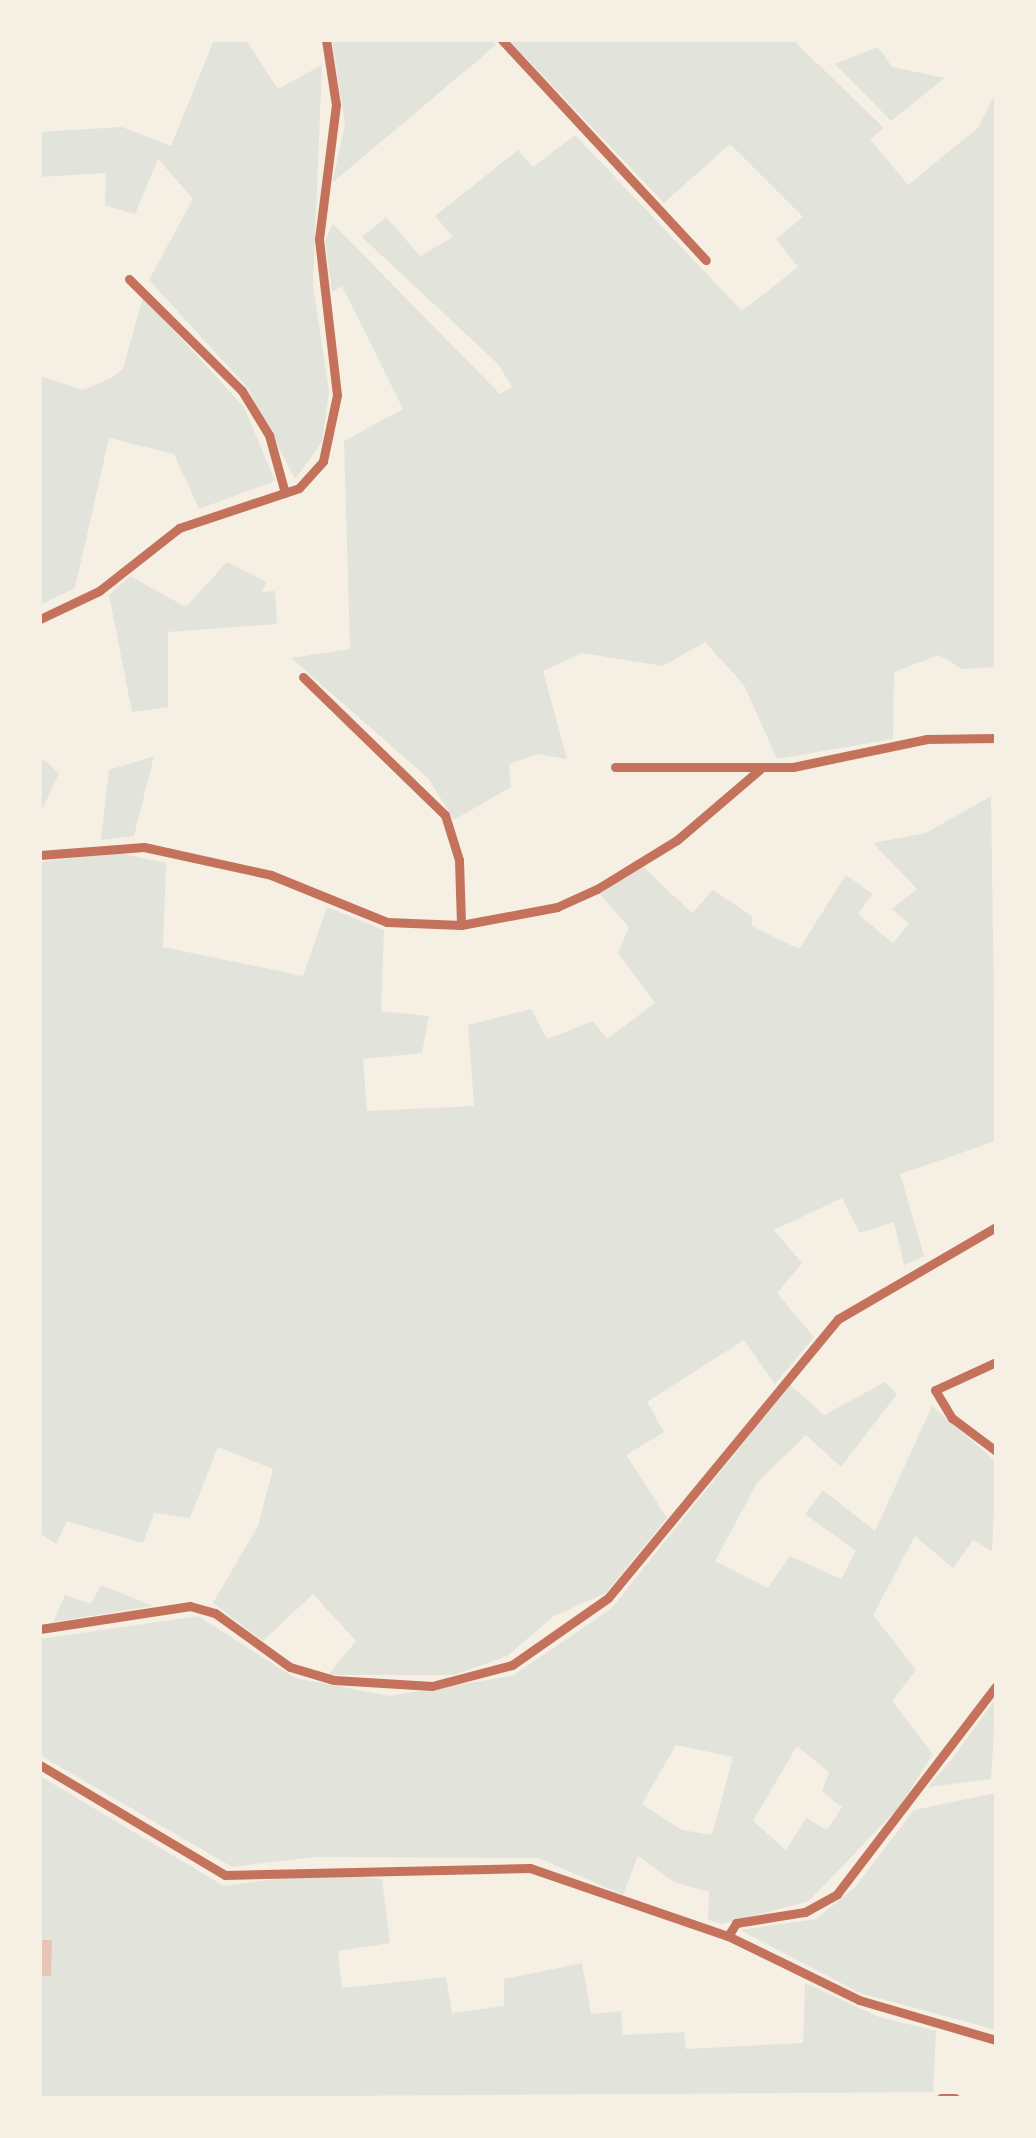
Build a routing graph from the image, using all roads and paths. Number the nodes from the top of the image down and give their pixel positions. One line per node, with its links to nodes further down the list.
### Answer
1 (326, 40): 5 (street)
2 (502, 40): 3 (street)
3 (706, 260)
4 (129, 279): 5 (street)
5 (285, 493): 6 (street)
6 (40, 620)
7 (303, 677): 12 (street)
8 (996, 738): 10 (street)
9 (616, 767): 10 (street)
10 (760, 768): 12 (street)
11 (40, 856): 12 (street)
12 (461, 925)
13 (996, 1227): 16 (street)
14 (996, 1362): 15 (street)
15 (996, 1451)
16 (40, 1629)
17 (996, 1686): 19 (street)
18 (40, 1765): 19 (street)
19 (728, 1936): 20 (street)
20 (996, 2040)
21 (940, 2098): 22 (street)
22 (955, 2098)

